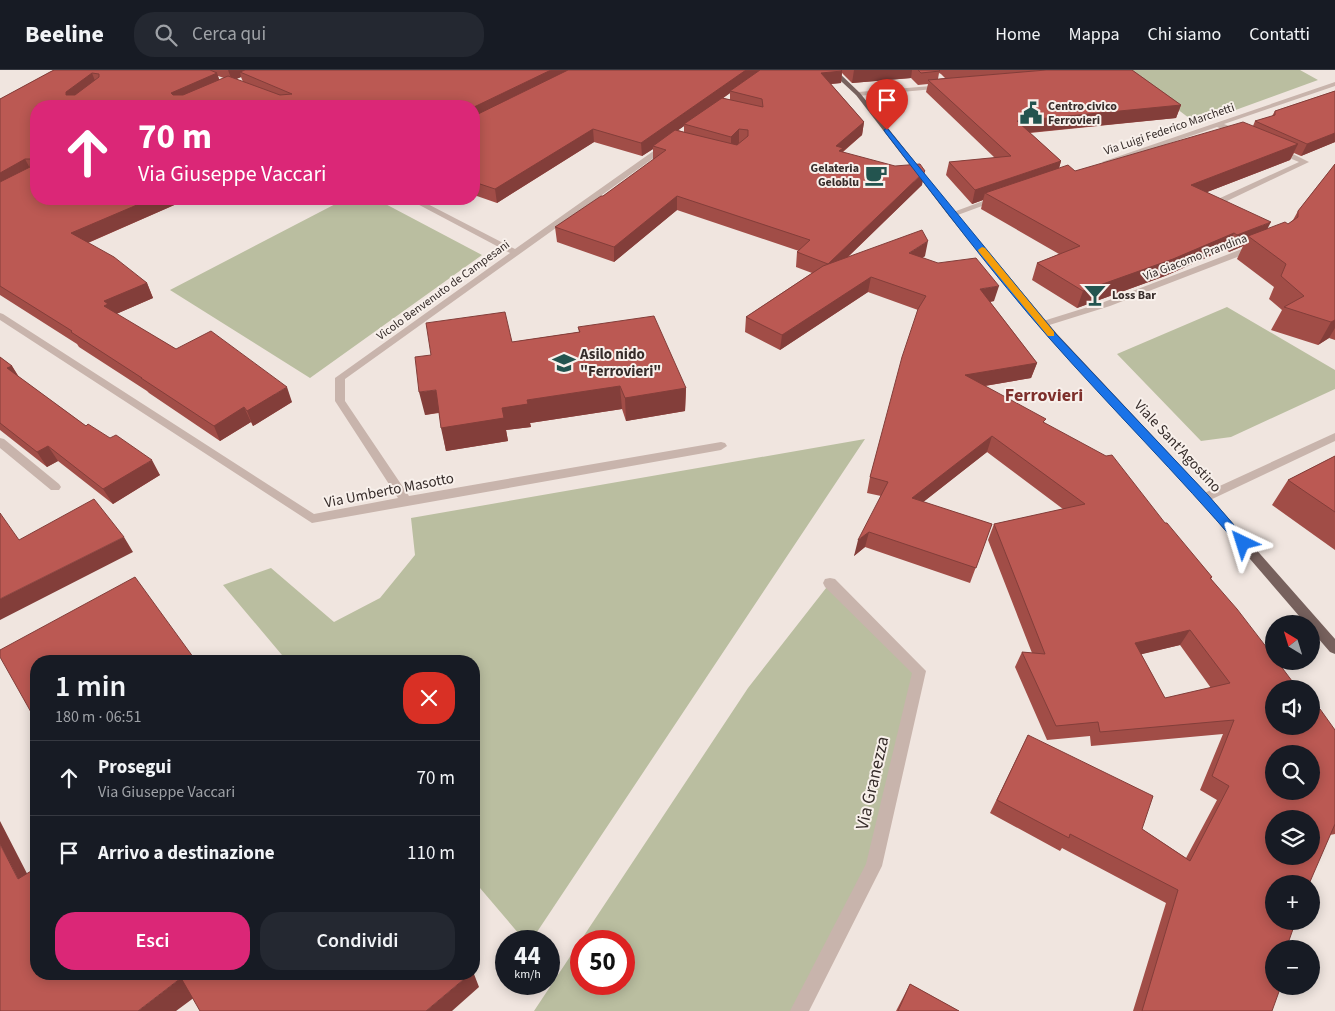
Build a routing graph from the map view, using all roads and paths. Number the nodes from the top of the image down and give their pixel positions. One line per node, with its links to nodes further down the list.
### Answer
1 (832, 70): 4 (main road, Viale Sant'Agostino)
2 (942, 81): 4 (street)
3 (1335, 84): 5 (street, Via Luigi Federico Marchetti)
4 (858, 94): 12 (main road, Viale Sant'Agostino)
5 (1219, 125): 6 (street); 9 (street, Via Luigi Federico Marchetti)
6 (1245, 136)
7 (676, 139): 15 (street, Vicolo Benvenuto de Campesani)
8 (1270, 147): 13 (street, Via Giacomo Prandina)
9 (1099, 165)
10 (1008, 196): 12 (street)
11 (424, 205): 15 (street)
12 (952, 214): 17 (main road, Viale Sant'Agostino)
13 (1244, 214)
14 (1264, 243): 17 (street, Via Giacomo Prandina)
15 (516, 253): 23 (street, Vicolo Benvenuto de Campesani)
16 (0, 316): 23 (street, Via Umberto Masotto)
17 (1044, 324): 22 (main road, Viale Sant'Agostino)
18 (1335, 437): 22 (street)
19 (0, 442): 21 (street)
20 (721, 446): 23 (street, Via Umberto Masotto)
21 (55, 486)
22 (1204, 498): 25 (main road, Viale Sant'Agostino)
23 (406, 501)
24 (830, 583): 26 (street, Via Granezza)
25 (1335, 648)
26 (799, 1011)

